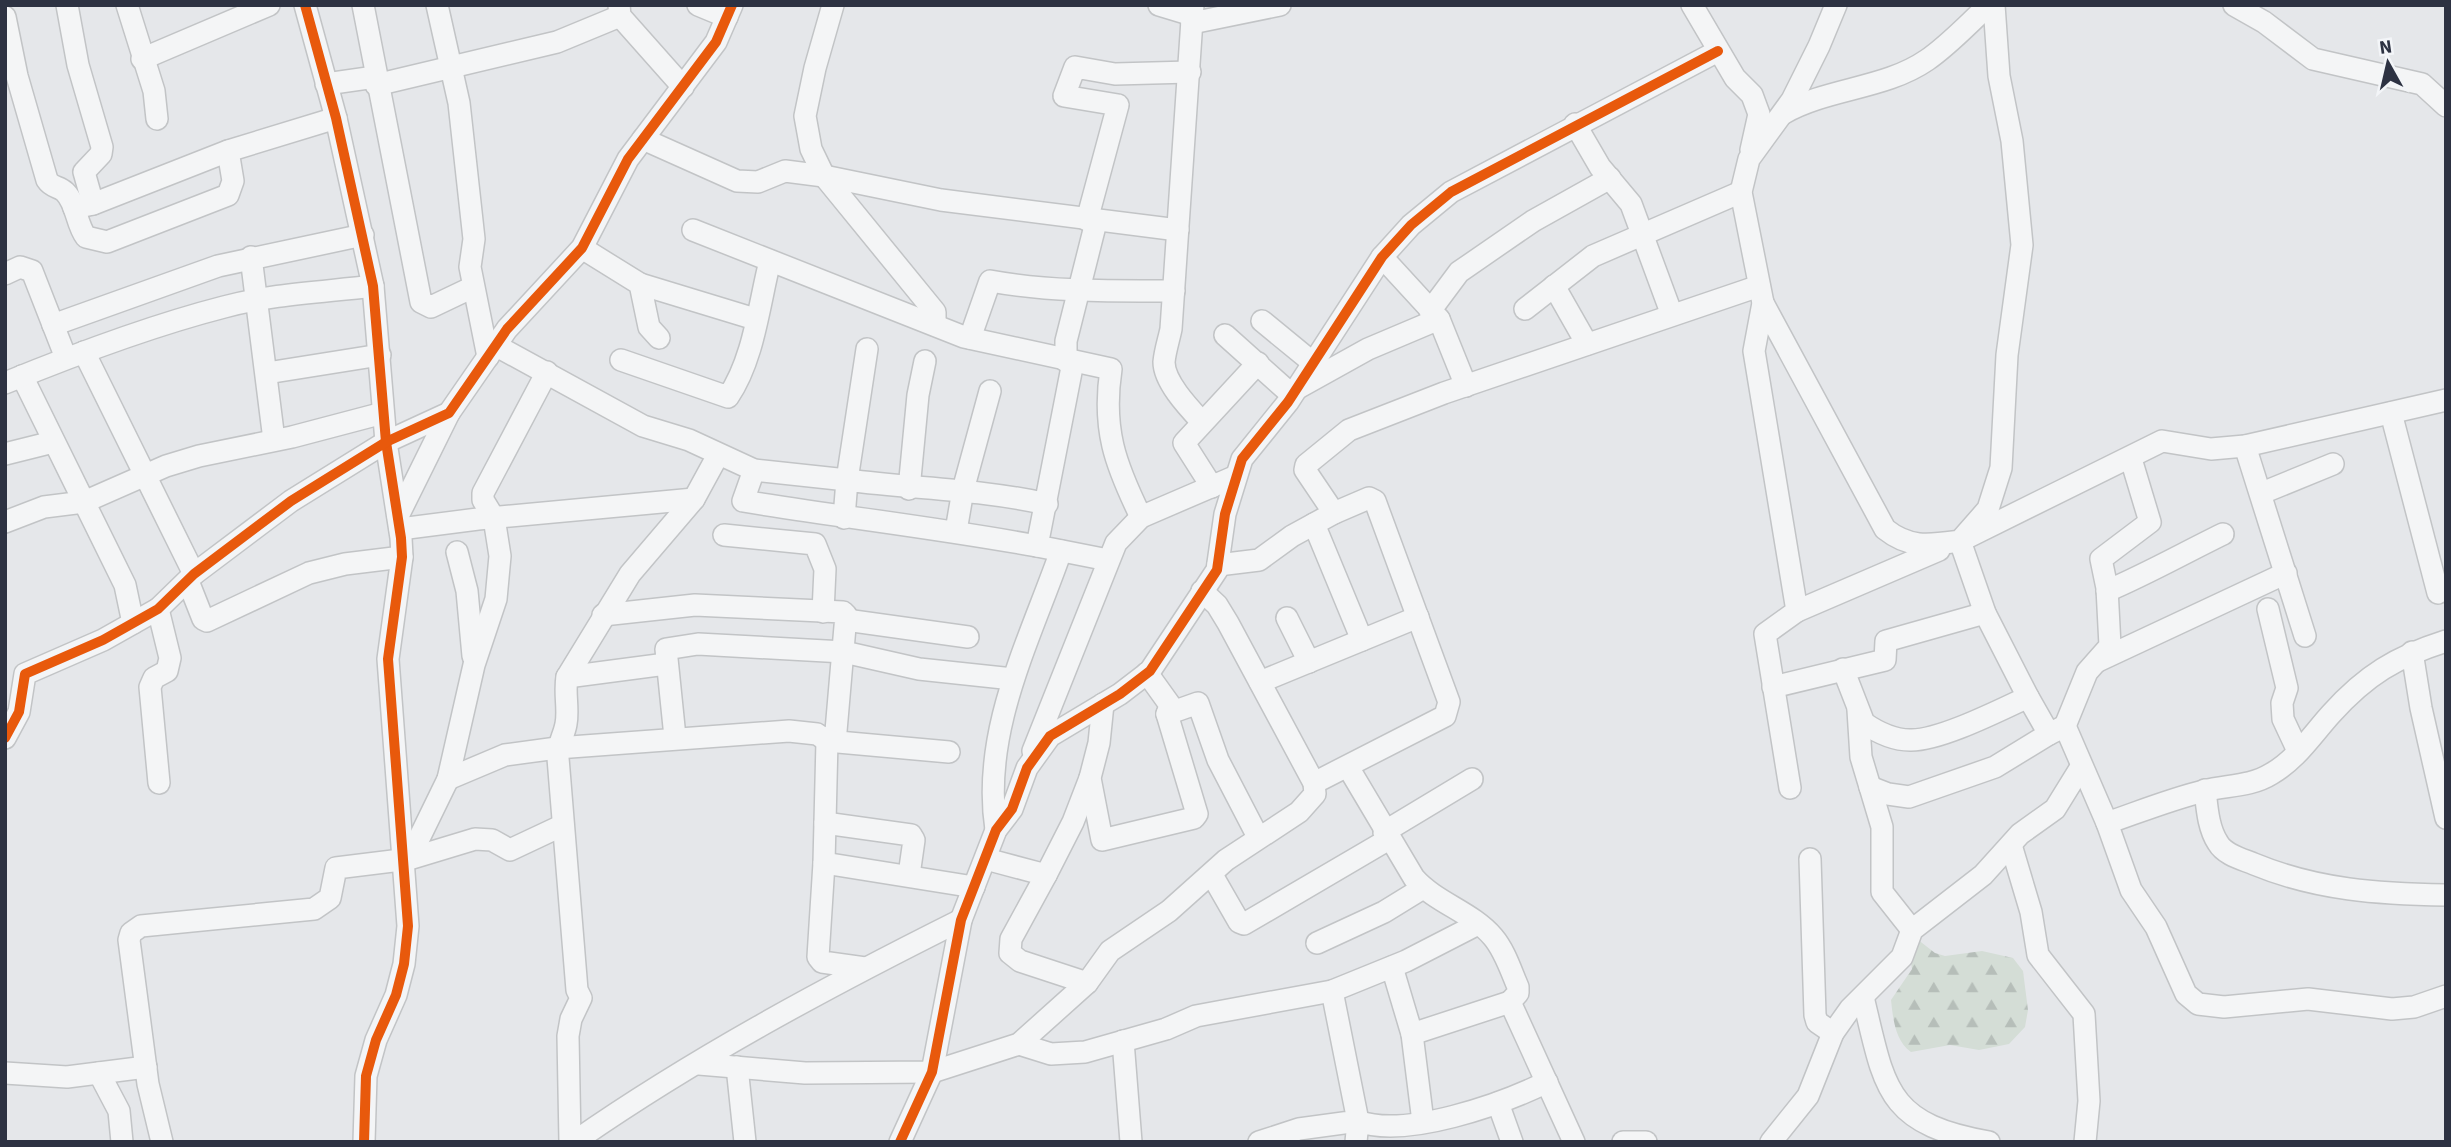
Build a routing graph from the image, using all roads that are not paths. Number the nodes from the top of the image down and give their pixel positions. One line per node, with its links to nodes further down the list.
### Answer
1 (67, 5): 37 (street)
2 (127, 5): 20 (street)
3 (269, 5): 20 (street)
4 (305, 5): 24 (street)
5 (363, 5): 23 (street)
6 (437, 5): 21 (street)
7 (698, 5): 16 (street)
8 (832, 5): 34 (street)
9 (1159, 5): 17 (street)
10 (1280, 5): 17 (street)
11 (1692, 5): 19 (street)
12 (1836, 5): 27 (street)
13 (1991, 5): 27 (street); 116 (street)
14 (2234, 5): 26 (street)
15 (620, 11): 21 (street); 25 (street)
16 (729, 11): 25 (street)
17 (1192, 15): 22 (street)
18 (5, 17): 37 (street)
19 (1718, 51): 30 (street); 33 (street)
20 (142, 59): 28 (street)
21 (451, 68): 23 (street); 51 (street)
22 (1190, 72): 38 (street); 40 (street)
23 (376, 81): 24 (street); 51 (street)
24 (326, 84): 29 (street)
25 (683, 87): 31 (street)
26 (2446, 106)
27 (1784, 113): 33 (street)
28 (157, 118)
29 (337, 118): 32 (street); 42 (street)
30 (1575, 124): 35 (street); 45 (street)
31 (643, 139): 34 (street); 43 (street)
32 (228, 151): 37 (street); 37 (street)
33 (1749, 159): 36 (street)
34 (824, 176): 38 (street); 62 (street)
35 (1610, 178): 41 (street); 57 (street)
36 (1741, 192): 41 (street); 54 (street)
37 (84, 206)
38 (1092, 221): 40 (street); 52 (street)
39 (693, 230): 46 (street)
40 (1178, 230): 53 (street)
41 (1643, 233): 50 (street); 58 (street)
42 (363, 235): 44 (street); 49 (street)
43 (582, 248): 48 (street); 68 (street)
44 (251, 257): 55 (street); 61 (street)
45 (1382, 257): 57 (street); 74 (street)
46 (770, 261): 59 (street); 62 (street)
47 (5, 274): 61 (street)
48 (640, 284): 59 (street); 64 (street)
49 (373, 286): 55 (street); 70 (street)
50 (1553, 286): 56 (street); 66 (street)
51 (473, 287): 68 (street)
52 (1081, 291): 53 (street); 65 (street); 73 (street)
53 (1174, 291): 86 (street)
54 (1761, 295): 58 (street); 116 (street); 130 (street)
55 (258, 300): 69 (street); 77 (street)
56 (1525, 309)
57 (1435, 315): 79 (street); 81 (street)
58 (1672, 315): 66 (street)
59 (755, 319): 71 (street)
60 (1262, 321): 74 (street)
61 (53, 325): 69 (street)
62 (934, 325): 65 (street)
63 (1225, 335): 75 (street)
64 (659, 338)
65 (970, 338): 73 (street)
66 (1587, 344): 79 (street)
67 (867, 349): 98 (street)
68 (491, 351): 76 (street); 84 (street)
69 (75, 355): 78 (street); 96 (street)
70 (380, 355): 77 (street); 83 (street)
71 (621, 360)
72 (925, 361): 100 (street)
73 (1070, 361): 105 (street); 108 (street)
74 (1312, 362): 81 (street)
75 (1258, 363): 81 (street); 86 (street)
76 (547, 372): 92 (street); 107 (street)
77 (267, 373): 87 (street)
78 (14, 379): 88 (street)
79 (1466, 386): 106 (street)
80 (990, 391): 101 (street)
81 (1294, 392): 97 (street)
82 (2446, 400): 85 (street)
83 (383, 413): 87 (street); 89 (street)
84 (449, 413): 89 (street); 111 (street)
85 (2391, 413): 90 (street); 125 (street)
86 (1202, 422): 99 (street)
87 (274, 440): 96 (street)
88 (52, 442): 91 (street); 104 (street)
89 (386, 442): 111 (street); 124 (street)
90 (2245, 446): 93 (street); 102 (street)
91 (5, 454)
92 (718, 455): 95 (street); 103 (street)
93 (2131, 459): 116 (street); 127 (street)
94 (2333, 464): 102 (street)
95 (754, 470): 98 (street); 109 (street)
96 (144, 476): 104 (street); 124 (street)
97 (1234, 477): 99 (street); 122 (street)
98 (847, 480): 100 (street); 109 (street)
99 (1212, 487): 108 (street)
100 (909, 489): 101 (street)
101 (963, 490): 105 (street); 113 (street)
102 (2262, 493): 123 (street)
103 (694, 499): 107 (street); 133 (street)
104 (84, 502): 110 (street); 137 (street)
105 (1047, 504): 117 (street)
106 (1334, 513): 112 (street); 134 (street)
107 (494, 517): 111 (street); 147 (street)
108 (1141, 517): 121 (street)
109 (844, 518): 113 (street)
110 (5, 522)
111 (399, 523): 120 (street)
112 (1314, 524): 122 (street); 140 (street)
113 (956, 531): 117 (street)
114 (2223, 534): 127 (street)
115 (724, 535): 131 (street)
116 (1960, 541): 130 (street); 132 (street)
117 (1037, 546): 118 (street)
118 (1061, 551): 121 (street); 152 (street)
119 (457, 552): 147 (street)
120 (402, 557): 124 (street); 187 (street)
121 (1108, 560): 168 (street)
122 (1219, 565): 126 (street)
123 (2286, 573): 138 (street); 145 (street)
124 (191, 578): 128 (street)
125 (2439, 584)
126 (1202, 591): 150 (street); 153 (street)
127 (2107, 592): 145 (street)
128 (158, 609): 137 (street); 172 (street)
129 (2268, 609): 164 (street)
130 (1797, 611): 154 (street)
131 (823, 612): 133 (street); 136 (street)
132 (1985, 613): 148 (street); 155 (street)
133 (603, 615): 151 (street)
134 (1418, 617): 140 (street); 166 (street)
135 (1287, 618): 144 (street)
136 (846, 620): 139 (street); 142 (street)
137 (133, 623): 149 (street)
138 (2305, 636)
139 (968, 637)
140 (1362, 640): 144 (street)
141 (2446, 641): 143 (street)
142 (844, 652): 146 (street); 152 (street); 162 (street)
143 (2412, 652): 164 (street); 177 (street)
144 (1309, 662): 153 (street)
145 (2096, 662): 159 (street)
146 (666, 664): 151 (street); 160 (street)
147 (474, 665): 170 (street)
148 (1843, 668): 154 (street); 157 (street)
149 (15, 672): 161 (street)
150 (1147, 673): 156 (street); 158 (street)
151 (567, 677): 163 (street)
152 (1013, 679): 181 (street)
153 (1260, 681): 173 (street)
154 (1773, 687): 175 (street)
155 (2028, 697): 157 (street); 159 (street)
156 (1103, 704): 168 (street); 169 (street)
157 (1858, 710): 174 (street)
158 (1167, 714): 169 (street); 183 (street)
159 (2057, 730): 167 (street); 174 (street)
160 (675, 737): 162 (street); 163 (street)
161 (5, 738)
162 (827, 741): 165 (street); 178 (street)
163 (557, 748): 170 (street); 180 (street)
164 (2298, 751): 176 (street)
165 (949, 752)
166 (1349, 767): 173 (street); 182 (street)
167 (2081, 767): 179 (street); 184 (street)
168 (1027, 768): 181 (street)
169 (1090, 778): 190 (street)
170 (448, 779): 187 (street)
171 (1472, 779): 182 (street)
172 (159, 783)
173 (1314, 783): 183 (street)
174 (1870, 787): 197 (street)
175 (1790, 788)
176 (2205, 790): 179 (street); 194 (street)
177 (2446, 818)
178 (824, 822): 188 (street); 189 (street)
179 (2107, 823): 203 (street)
180 (561, 826): 187 (street); 223 (street)
181 (996, 830): 185 (street)
182 (1387, 835): 191 (street); 193 (street)
183 (1258, 837): 191 (street)
184 (2011, 845): 197 (street); 234 (street)
185 (986, 859): 190 (street); 192 (street)
186 (1810, 859): 206 (street)
187 (406, 861): 211 (street); 222 (street)
188 (824, 863): 189 (street); 200 (street)
189 (909, 874): 192 (street)
190 (1046, 875): 201 (street)
191 (1212, 875): 201 (street)
192 (974, 887): 195 (street)
193 (1423, 888): 196 (street); 198 (street)
194 (2446, 895)
195 (961, 920): 200 (street); 213 (street)
196 (1478, 924): 199 (street); 205 (street)
197 (1912, 930): 204 (street)
198 (1317, 943)
199 (1392, 967): 202 (street); 207 (street)
200 (865, 968): 210 (street)
201 (1087, 983): 209 (street)
202 (1332, 991): 208 (street); 219 (street)
203 (2446, 996)
204 (1863, 997): 206 (street); 233 (street)
205 (1510, 1002): 207 (street); 216 (street)
206 (1833, 1033): 232 (street)
207 (1412, 1034): 218 (street)
208 (1123, 1041): 209 (street); 226 (street)
209 (1019, 1044): 213 (street)
210 (699, 1064): 212 (street); 223 (street)
211 (146, 1067): 215 (street); 221 (street)
212 (737, 1067): 213 (street); 224 (street)
213 (932, 1072): 225 (street)
214 (5, 1073): 215 (street)
215 (99, 1073): 220 (street)
216 (1547, 1082): 217 (street); 229 (street)
217 (1498, 1103): 218 (street); 228 (street)
218 (1423, 1122): 219 (street)
219 (1357, 1131): 227 (street)
220 (122, 1142)
221 (162, 1142)
222 (364, 1142)
223 (572, 1142)
224 (745, 1142)
225 (900, 1142)
226 (1131, 1142)
227 (1259, 1142)
228 (1512, 1142)
229 (1574, 1142)
230 (1623, 1142): 231 (street)
231 (1646, 1142)
232 (1771, 1142)
233 (1989, 1142)
234 (2085, 1142)

